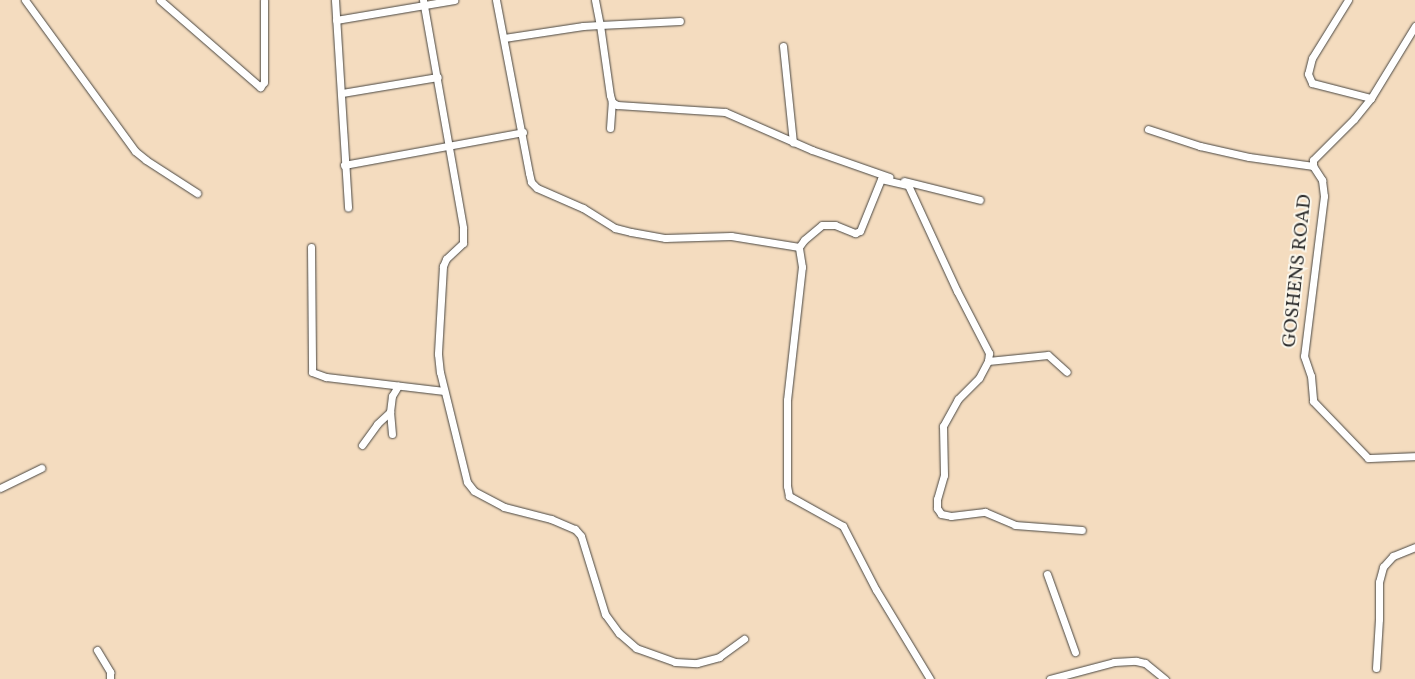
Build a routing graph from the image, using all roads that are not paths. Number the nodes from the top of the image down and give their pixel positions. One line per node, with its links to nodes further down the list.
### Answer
1 (25, 0): 27 (street)
2 (160, 0): 3 (street)
3 (264, 0)
4 (335, 0): 10 (street)
5 (454, 0): 9 (street)
6 (496, 0): 14 (street)
7 (595, 0): 12 (street)
8 (1348, 0): 18 (street)
9 (424, 3): 10 (street); 16 (street)
10 (336, 20): 17 (street)
11 (680, 21): 12 (street)
12 (600, 25): 14 (street); 19 (street)
13 (1415, 26): 18 (street, GOSHENS ROAD)
14 (504, 38): 22 (street)
15 (783, 46): 23 (street)
16 (438, 77): 17 (street); 24 (street)
17 (342, 93): 25 (street)
18 (1371, 98): 26 (street, GOSHENS ROAD)
19 (612, 102): 20 (street); 23 (street)
20 (610, 128)
21 (1148, 129): 26 (street)
22 (523, 132): 24 (street); 31 (street)
23 (793, 142): 28 (street)
24 (448, 148): 25 (street); 35 (street)
25 (344, 165): 29 (street)
26 (1313, 166): 39 (street, GOSHENS ROAD)
27 (196, 193)
28 (980, 200)
29 (348, 208)
30 (311, 247): 34 (street)
31 (799, 247): 32 (street); 50 (street)
32 (988, 361): 33 (street); 42 (street)
33 (1066, 372)
34 (398, 386): 35 (street); 36 (street)
35 (444, 391): 45 (street)
36 (390, 412): 37 (street); 38 (street)
37 (392, 434)
38 (362, 445)
39 (1415, 456)
40 (41, 468): 41 (street)
41 (0, 488)
42 (1082, 530)
43 (1415, 547): 48 (street)
44 (1047, 574): 47 (street)
45 (744, 639)
46 (97, 650): 49 (street)
47 (1075, 652)
48 (1376, 668)
49 (110, 679)
50 (930, 679)
51 (1050, 679): 52 (street)
52 (1165, 679)

